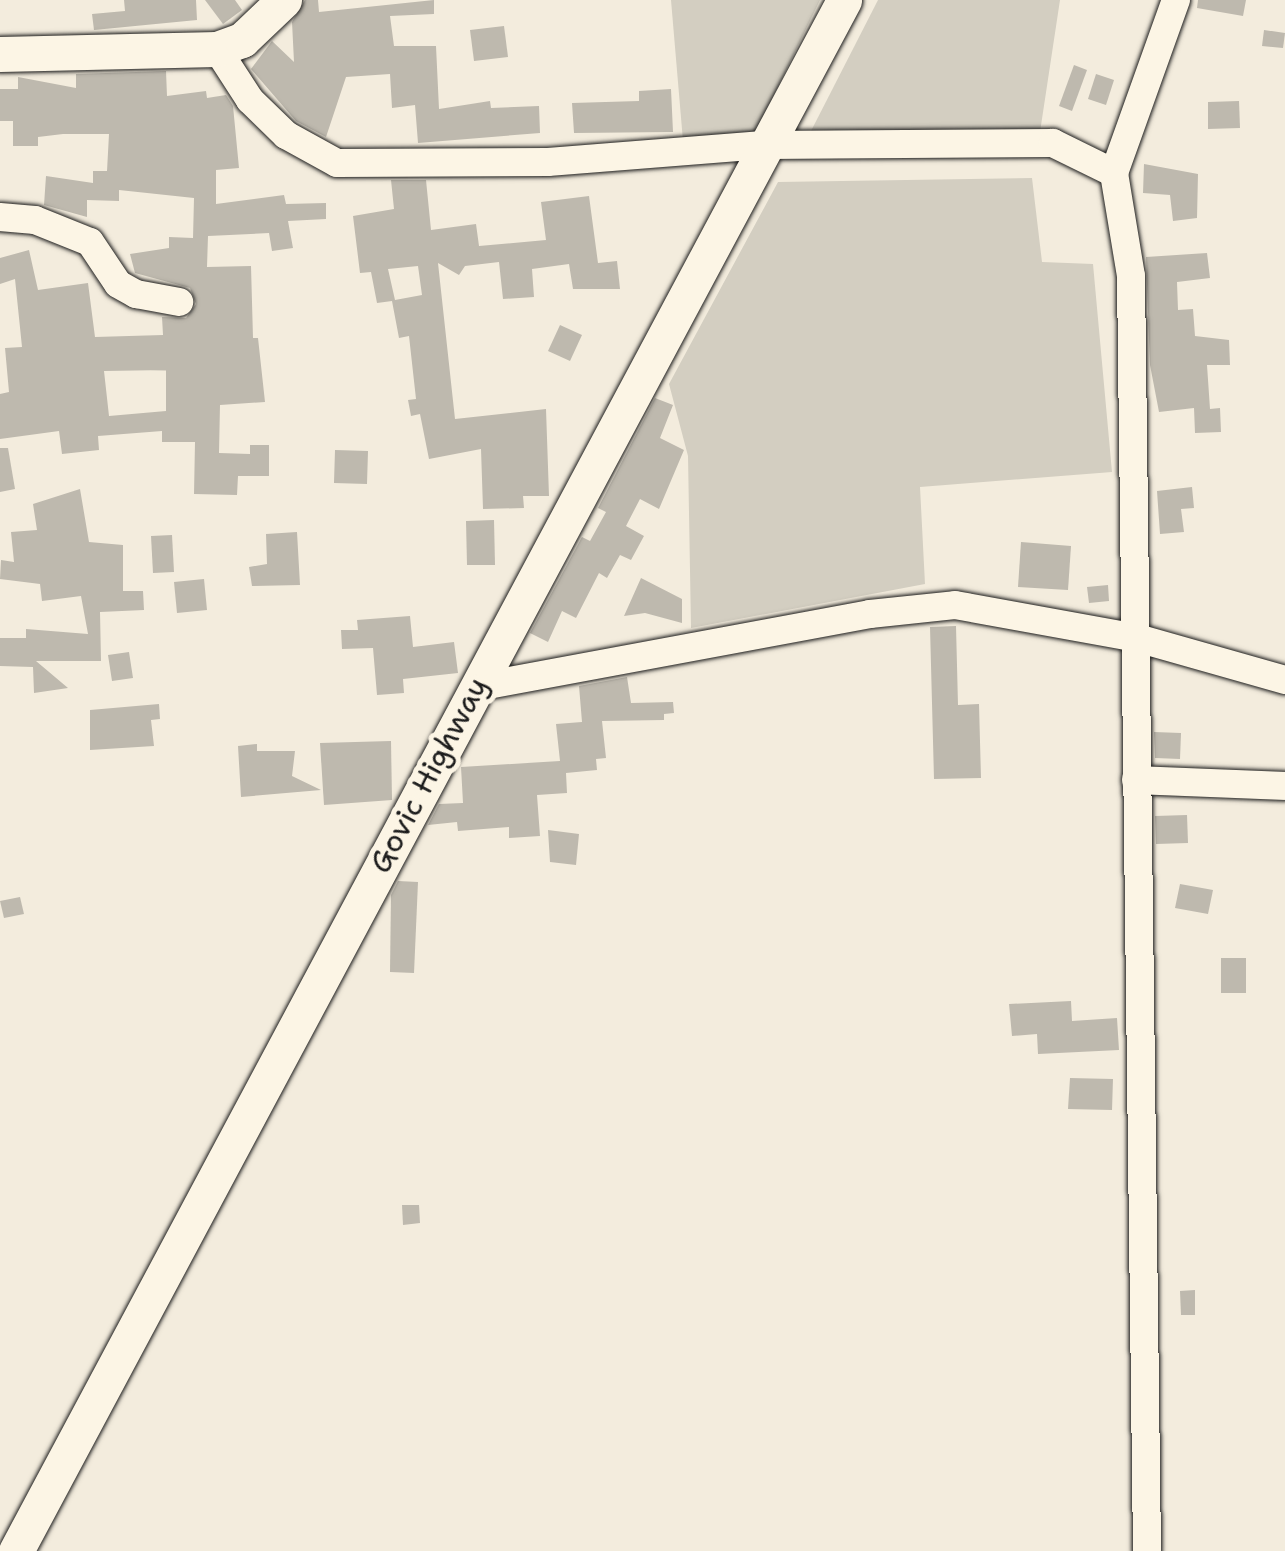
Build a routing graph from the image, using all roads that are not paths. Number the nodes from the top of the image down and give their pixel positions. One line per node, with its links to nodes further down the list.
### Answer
1 (284, 0): 4 (main road)
2 (844, 0): 6 (main road, Govic Highway)
3 (1176, 0): 7 (street)
4 (217, 49): 5 (main road); 6 (street)
5 (0, 54)
6 (766, 146): 7 (street); 12 (main road, Govic Highway)
7 (1114, 173): 10 (street)
8 (0, 217): 9 (street)
9 (179, 302)
10 (1136, 638): 11 (street); 12 (street); 13 (street)
11 (1285, 680)
12 (477, 686): 15 (main road, Govic Highway)
13 (1136, 780): 14 (street); 16 (street)
14 (1285, 786)
15 (16, 1551)
16 (1147, 1551)

